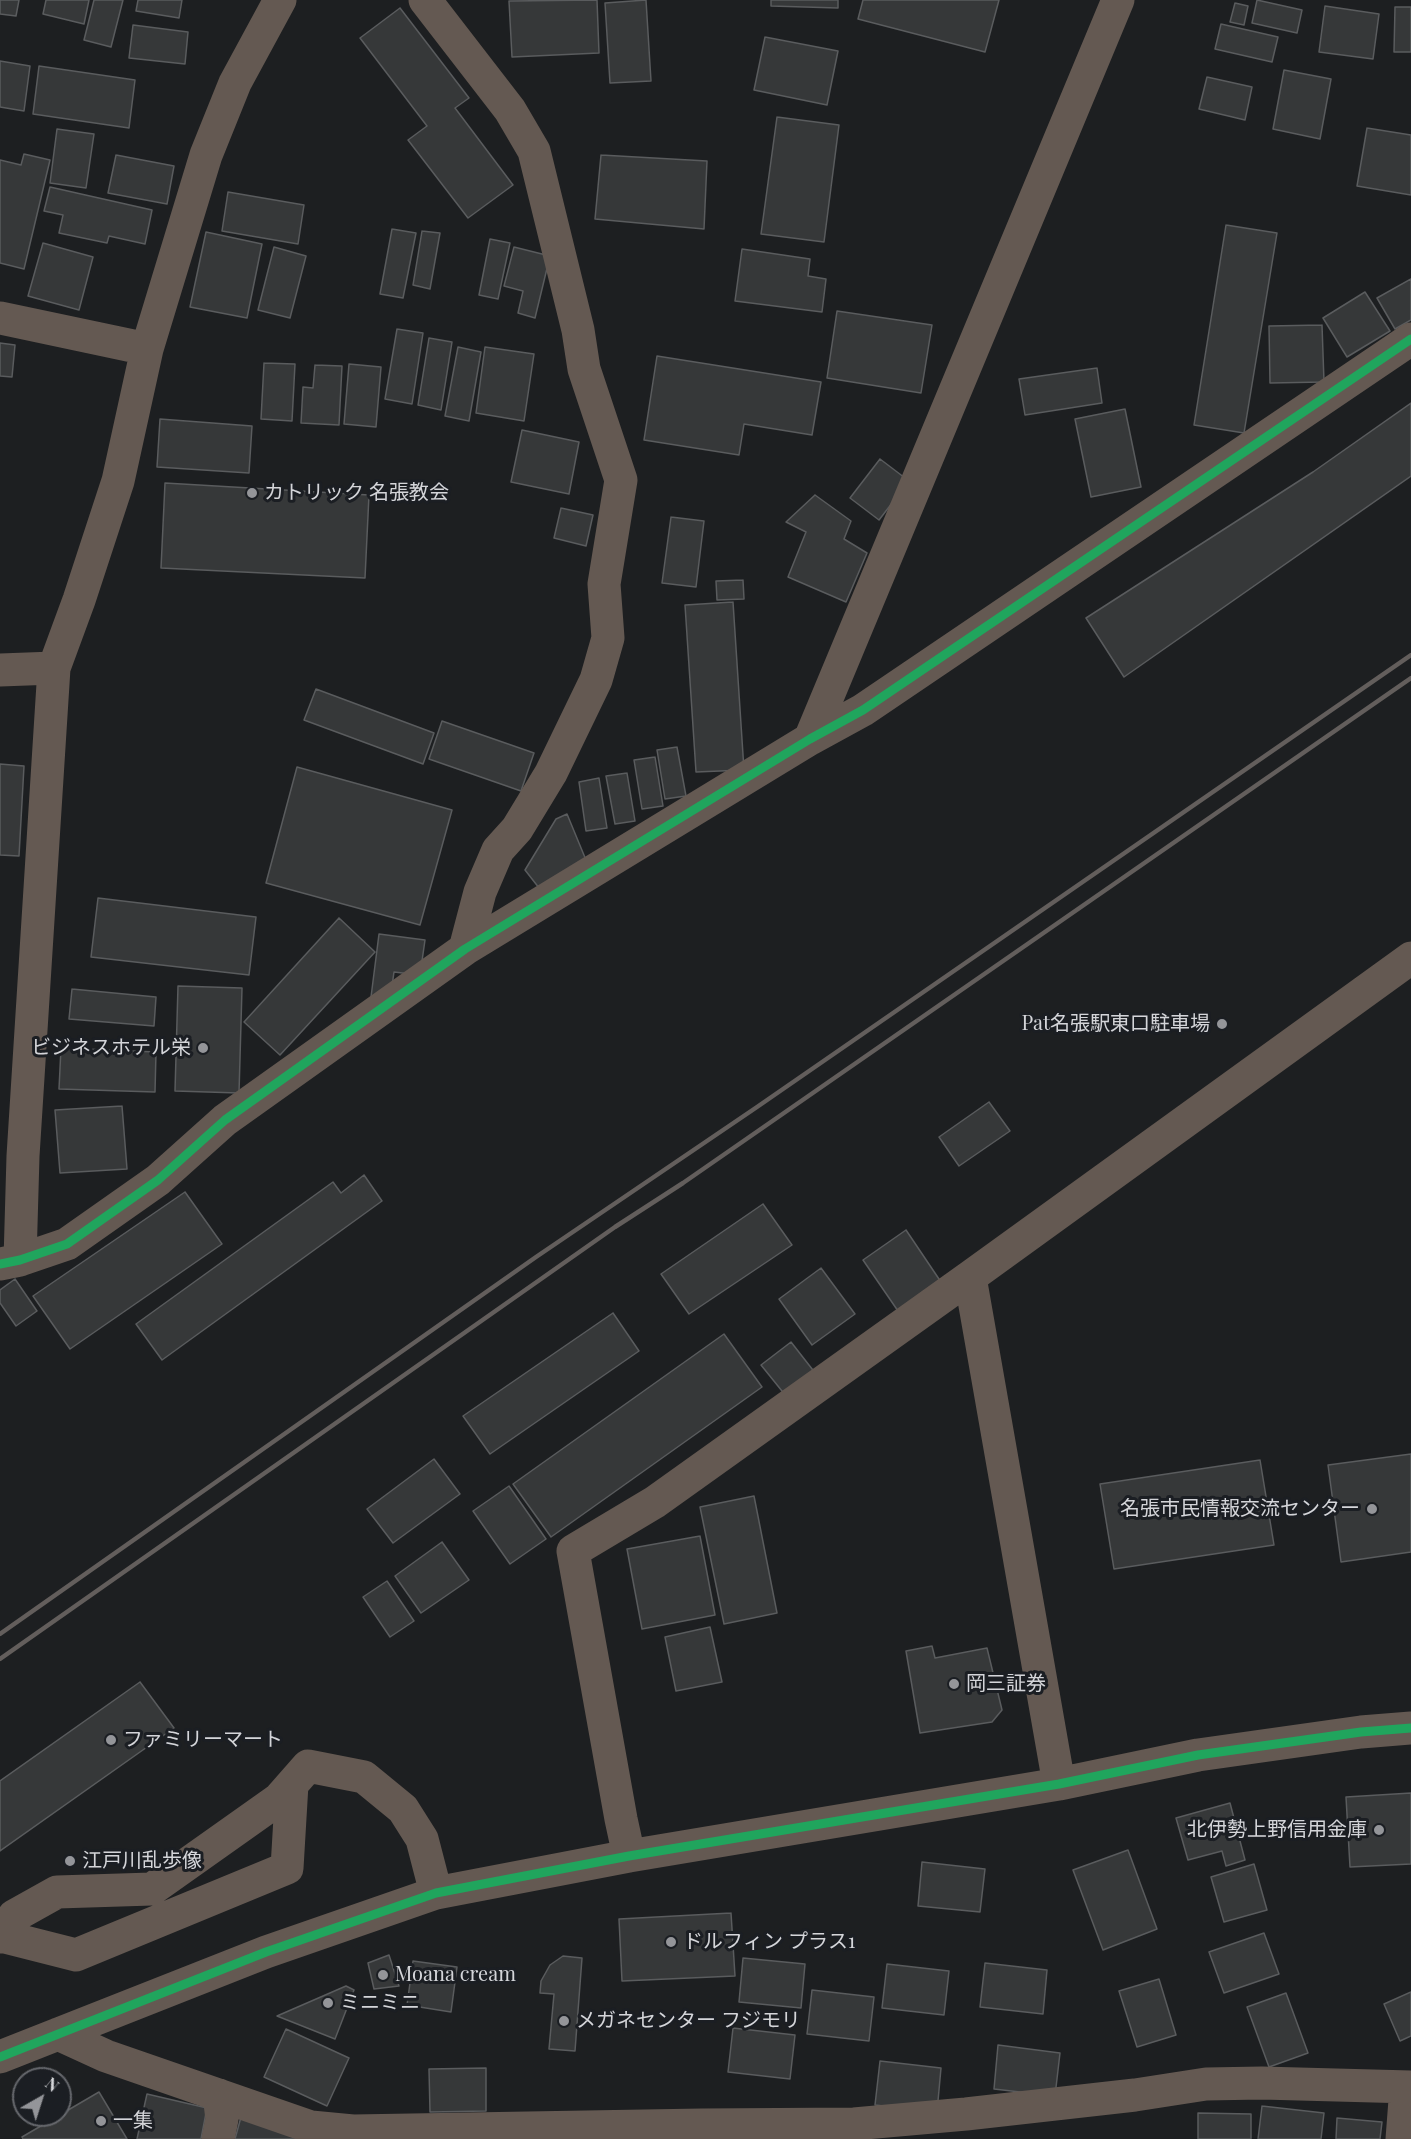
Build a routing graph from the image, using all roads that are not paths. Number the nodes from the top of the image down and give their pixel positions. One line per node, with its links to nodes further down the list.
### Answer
1 (280, 0): 6 (street)
2 (425, 0): 10 (street)
3 (1118, 0): 9 (street)
4 (0, 318): 6 (street)
5 (1411, 339): 9 (street)
6 (147, 349): 7 (street)
7 (54, 668): 8 (street); 12 (street)
8 (0, 670)
9 (810, 739): 10 (street)
10 (465, 950): 12 (street)
11 (1411, 958): 13 (street)
12 (10, 1262)
13 (970, 1277): 16 (street); 17 (street)
14 (1411, 1728): 16 (street)
15 (292, 1784): 18 (street); 19 (street); 19 (street)
16 (1059, 1784): 17 (street)
17 (629, 1856): 18 (street)
18 (436, 1893): 20 (street)
19 (0, 1936)
20 (58, 2034): 21 (street); 23 (street)
21 (0, 2057)
22 (1409, 2087): 24 (street); 26 (street)
23 (219, 2095): 24 (street); 25 (street)
24 (857, 2132)
25 (218, 2139)
26 (1402, 2139)

